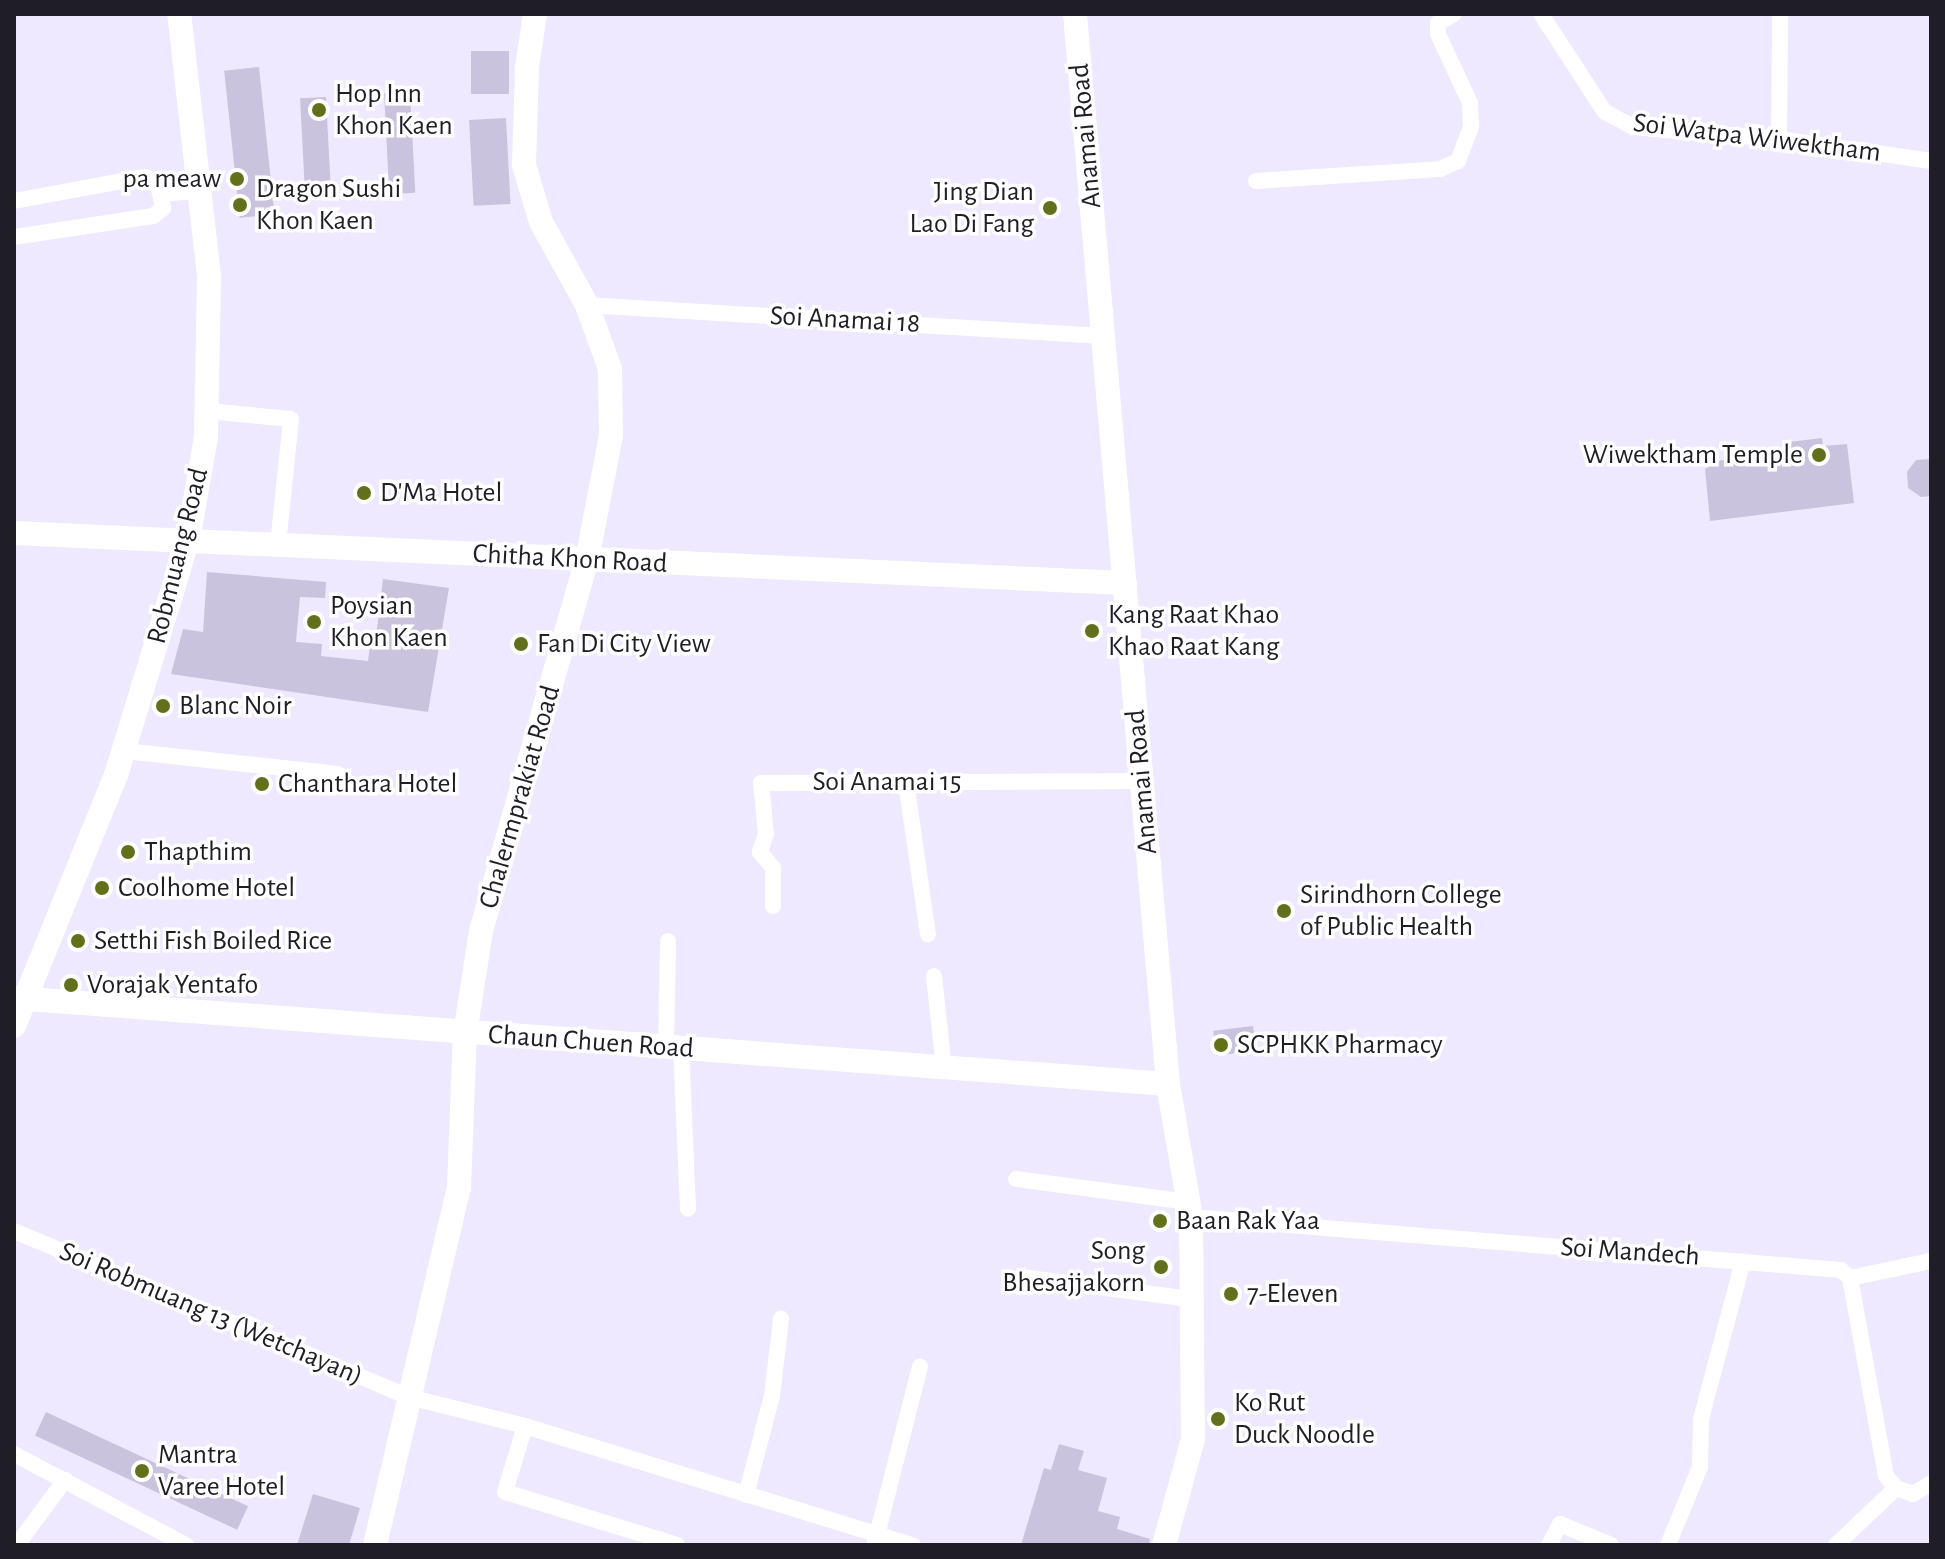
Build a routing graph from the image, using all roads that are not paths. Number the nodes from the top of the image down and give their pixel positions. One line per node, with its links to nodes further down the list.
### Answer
1 (179, 14): 10 (street, Robmuang Road)
2 (535, 14): 14 (street, Chalermprakiat Road)
3 (1075, 14): 15 (street, Anamai Road)
4 (1454, 14): 9 (street)
5 (1541, 14): 7 (street, Soi Watpa Wiwektham)
6 (1780, 14): 7 (street)
7 (1779, 139): 8 (street, Soi Watpa Wiwektham)
8 (1931, 161)
9 (1256, 181)
10 (199, 191): 11 (street); 16 (street, Robmuang Road)
11 (161, 194): 12 (street); 13 (street)
12 (14, 201)
13 (14, 237)
14 (587, 305): 15 (street, Soi Anamai 18); 20 (street, Chalermprakiat Road)
15 (1103, 336): 21 (street, Anamai Road)
16 (208, 411): 18 (street, Robmuang Road); 19 (street)
17 (14, 533): 18 (street, Chitha Khon Road)
18 (188, 540): 19 (street, Chitha Khon Road); 22 (street, Robmuang Road)
19 (278, 545): 20 (street, Chitha Khon Road)
20 (587, 560): 21 (street, Chitha Khon Road); 32 (street, Chalermprakiat Road)
21 (1125, 583): 24 (street, Anamai Road)
22 (124, 751): 23 (street); 30 (street, Robmuang Road)
23 (338, 774)
24 (1142, 781): 25 (street, Soi Anamai 15); 35 (street, Anamai Road)
25 (906, 782): 26 (street, Soi Anamai 15); 27 (street)
26 (773, 906)
27 (928, 934)
28 (668, 941): 33 (street)
29 (934, 976): 34 (street)
30 (21, 998): 31 (street, Robmuang Road); 32 (street, Chaun Chuen Road)
31 (14, 1026)
32 (465, 1034): 33 (street, Chaun Chuen Road); 47 (street, Chalermprakiat Road)
33 (674, 1047): 34 (street, Chaun Chuen Road); 37 (street)
34 (944, 1068): 35 (street, Chaun Chuen Road)
35 (1168, 1084): 38 (street, Anamai Road)
36 (1016, 1179): 38 (street, Soi Mandech)
37 (688, 1209)
38 (1189, 1209): 40 (street, Soi Mandech); 44 (street, Anamai Road)
39 (14, 1231): 47 (street, Soi Robmuang 13 (Wetchayan))
40 (1743, 1261): 43 (street, Soi Mandech); 63 (street)
41 (1931, 1261): 43 (street)
42 (1021, 1277): 44 (street)
43 (1850, 1278): 52 (street)
44 (1191, 1299): 60 (street, Anamai Road)
45 (781, 1319): 53 (street)
46 (920, 1367): 54 (street)
47 (409, 1397): 48 (street, Soi Robmuang 13 (Wetchayan)); 57 (street, Chalermprakiat Road)
48 (525, 1426): 53 (street, Soi Robmuang 13 (Wetchayan)); 58 (street)
49 (14, 1454): 50 (street)
50 (65, 1480): 55 (street); 56 (street)
51 (1931, 1483): 52 (street)
52 (1896, 1488): 64 (street)
53 (746, 1495): 54 (street, Soi Robmuang 13 (Wetchayan))
54 (876, 1540): 59 (street, Soi Robmuang 13 (Wetchayan))
55 (172, 1543)
56 (17, 1545)
57 (375, 1545)
58 (677, 1545)
59 (913, 1545)
60 (1164, 1545)
61 (1549, 1545): 62 (street)
62 (1611, 1545)
63 (1668, 1545)
64 (1836, 1545)

